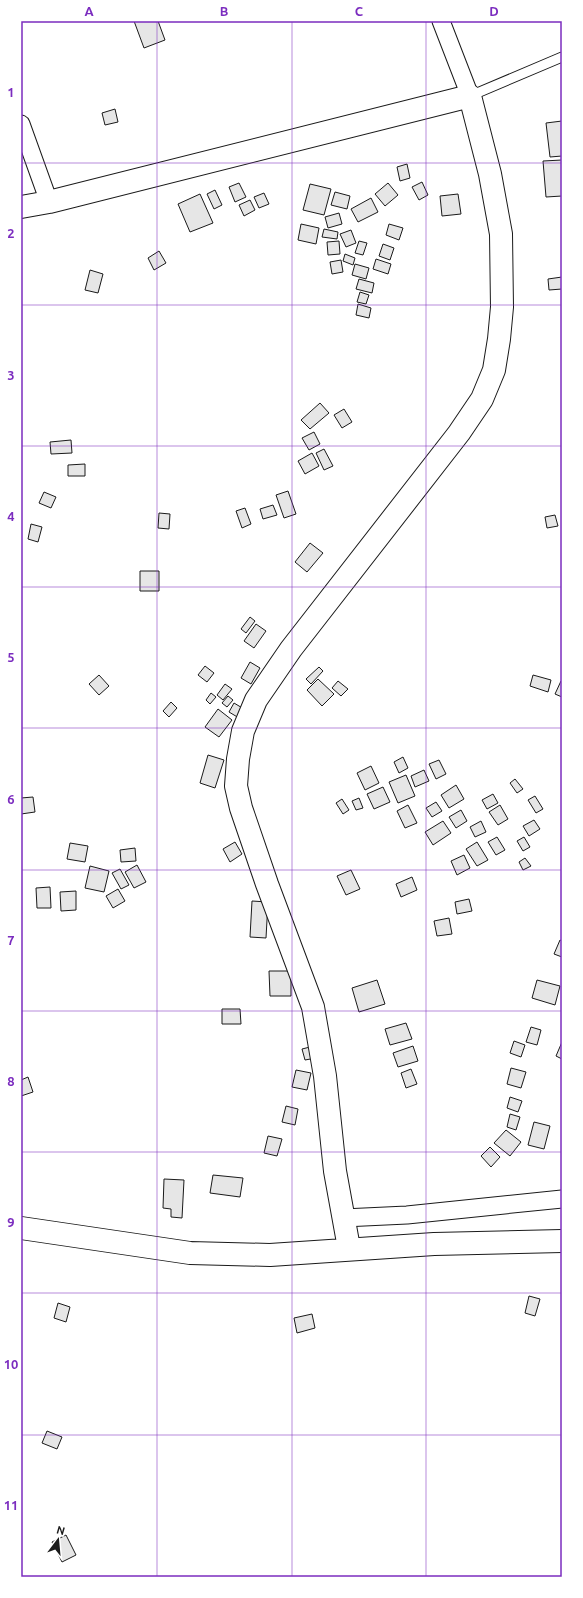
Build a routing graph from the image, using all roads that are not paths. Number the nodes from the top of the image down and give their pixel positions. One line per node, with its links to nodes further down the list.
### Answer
1 (441, 21): 3 (street)
2 (562, 57): 3 (lane)
3 (470, 96): 5 (street); 8 (street)
4 (21, 124): 5 (street)
5 (49, 202): 6 (street)
6 (21, 207)
7 (562, 1199): 8 (street)
8 (343, 1218): 11 (street)
9 (21, 1228): 11 (street)
10 (562, 1241): 11 (street)
11 (349, 1248)

